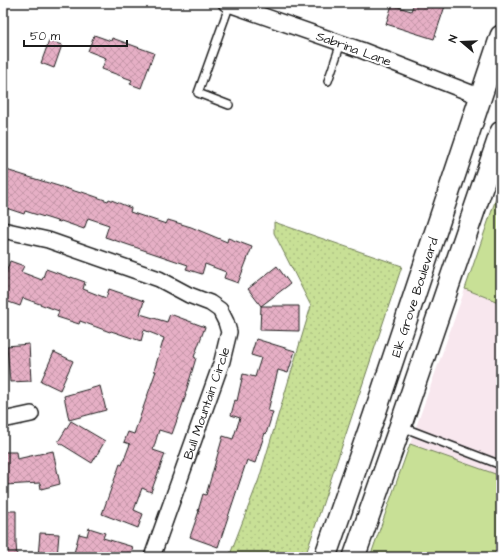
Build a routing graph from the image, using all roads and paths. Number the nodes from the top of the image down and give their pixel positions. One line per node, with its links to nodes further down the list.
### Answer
1 (228, 4): 3 (street, Sabrina Lane); 6 (lane)
2 (501, 36): 5 (main road, Elk Grove Boulevard)
3 (341, 43): 4 (lane); 5 (street, Sabrina Lane)
4 (328, 81)
5 (481, 96): 13 (main road, Elk Grove Boulevard)
6 (229, 105)
7 (501, 132): 11 (main road)
8 (3, 230): 14 (street, Bull Mountain Circle)
9 (31, 414): 10 (street)
10 (3, 420)
11 (400, 427): 12 (lane); 17 (main road)
12 (501, 466)
13 (344, 503): 15 (main road, Elk Grove Boulevard); 16 (main road)
14 (152, 557)
15 (325, 557)
16 (337, 557)
17 (354, 557)

